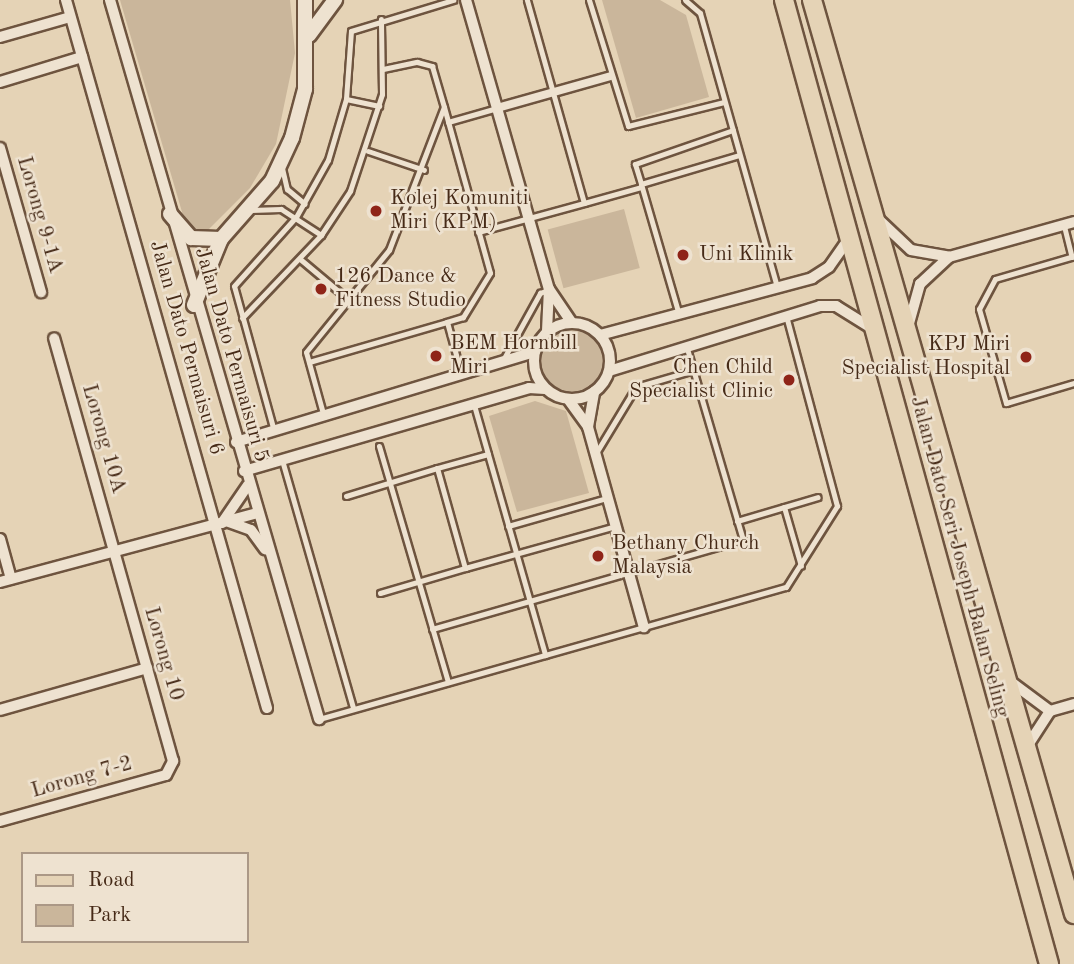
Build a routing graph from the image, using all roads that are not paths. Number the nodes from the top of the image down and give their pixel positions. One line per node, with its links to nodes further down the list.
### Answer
1 (66, 0): 12 (street, Jalan Dato Permaisuri 6)
2 (110, 0): 37 (street, Jalan Dato Permaisuri 5)
3 (305, 0): 15 (street)
4 (335, 0): 15 (street)
5 (453, 0): 13 (lane)
6 (466, 0): 25 (street)
7 (527, 0): 20 (lane)
8 (589, 0): 18 (lane)
9 (685, 0): 22 (lane)
10 (784, 0): 44 (main road, Jalan Dato Seri Joseph Balan Seling)
11 (812, 0): 38 (main road, Jalan Dato Seri Joseph Balan Seling)
12 (71, 17): 14 (street); 16 (street, Jalan Dato Permaisuri 6)
13 (381, 19): 17 (lane); 21 (lane)
14 (0, 37)
15 (308, 44): 31 (street)
16 (82, 57): 19 (street); 94 (street, Jalan Dato Permaisuri 6)
17 (383, 69): 23 (lane); 24 (lane)
18 (611, 76): 20 (street); 22 (lane)
19 (0, 82)
20 (553, 92): 25 (street); 34 (lane)
21 (346, 99): 23 (lane); 35 (lane)
22 (724, 102): 27 (lane)
23 (379, 106): 29 (lane)
24 (444, 107): 26 (lane); 32 (lane)
25 (497, 108): 26 (lane); 40 (street)
26 (448, 122): 42 (lane)
27 (733, 131): 30 (lane); 33 (lane)
28 (0, 149): 51 (street, Lorong 9-1A)
29 (368, 151): 32 (lane); 43 (lane)
30 (739, 155): 33 (lane); 49 (lane)
31 (281, 162): 35 (lane); 36 (street)
32 (424, 170): 52 (lane)
33 (641, 185): 34 (lane); 54 (lane)
34 (584, 203): 40 (lane)
35 (305, 204): 39 (lane)
36 (248, 211): 39 (lane); 45 (street)
37 (170, 214): 45 (street); 53 (street, Jalan Dato Permaisuri 5)
38 (874, 214): 46 (street); 60 (main road, Jalan Dato Seri Joseph Balan Seling)
39 (296, 217): 43 (lane); 56 (lane)
40 (528, 218): 42 (lane); 50 (street)
41 (1069, 223): 46 (street); 47 (lane)
42 (478, 232): 57 (lane)
43 (321, 235): 48 (lane)
44 (851, 235): 49 (street); 59 (main road, Jalan Dato Seri Joseph Balan Seling)
45 (221, 239): 53 (street)
46 (949, 257): 60 (street)
47 (1073, 257): 71 (lane)
48 (300, 259): 52 (lane); 56 (lane)
49 (777, 287): 54 (street)
50 (549, 289): 58 (street); 61 (street); 67 (lane)
51 (41, 292)
52 (350, 301): 66 (lane)
53 (194, 305): 79 (street, Jalan Dato Permaisuri 5)
54 (679, 315): 62 (street)
55 (786, 316): 59 (street); 64 (street); 101 (lane)
56 (242, 318): 78 (lane)
57 (447, 322): 66 (lane); 70 (lane)
58 (571, 322): 61 (street); 62 (street)
59 (876, 330): 124 (main road, Jalan Dato Seri Joseph Balan Seling)
60 (907, 330): 112 (main road, Jalan Dato Seri Joseph Balan Seling)
61 (547, 331): 65 (street)
62 (600, 335): 69 (street)
63 (54, 338): 98 (street, Lorong 10A)
64 (687, 345): 68 (lane); 69 (street)
65 (534, 352): 67 (street); 72 (street)
66 (309, 362): 76 (lane)
67 (500, 365): 70 (street)
68 (694, 370): 82 (lane); 93 (lane)
69 (609, 371): 73 (street)
70 (462, 376): 76 (street)
71 (1074, 383)
72 (545, 389): 74 (street); 75 (street)
73 (594, 392): 74 (street); 77 (street)
74 (568, 399): 77 (street)
75 (474, 405): 81 (lane); 83 (street)
76 (324, 416): 78 (street)
77 (588, 427): 82 (street)
78 (274, 431): 79 (street)
79 (236, 442): 85 (street, Jalan Dato Permaisuri 5)
80 (379, 446): 86 (lane)
81 (488, 454): 84 (lane); 95 (lane)
82 (595, 454): 90 (street)
83 (282, 460): 85 (street); 116 (lane)
84 (437, 468): 86 (lane); 102 (lane)
85 (244, 471): 87 (street, Jalan Dato Permaisuri 5)
86 (390, 483): 88 (lane); 105 (lane)
87 (248, 485): 92 (street, Jalan Dato Permaisuri 5); 94 (street)
88 (346, 496)
89 (818, 497): 91 (lane)
90 (607, 498): 95 (lane); 96 (street)
91 (784, 507): 93 (lane); 101 (lane)
92 (257, 513): 94 (street); 100 (street, Jalan Dato Permaisuri 5)
93 (737, 521): 103 (lane)
94 (222, 523): 98 (street); 100 (street); 115 (street, Jalan Dato Permaisuri 6)
95 (508, 526): 99 (lane)
96 (615, 526): 99 (lane); 103 (street)
97 (0, 539): 104 (street)
98 (114, 550): 104 (street); 111 (street, Lorong 10)
99 (516, 553): 102 (lane); 107 (lane)
100 (269, 554): 119 (street, Jalan Dato Permaisuri 5)
101 (801, 566): 108 (lane)
102 (465, 568): 105 (lane)
103 (629, 574): 107 (lane); 108 (street)
104 (6, 580)
105 (418, 581): 106 (lane); 109 (lane)
106 (380, 593)
107 (530, 602): 109 (lane); 110 (lane)
108 (644, 626): 110 (lane)
109 (432, 629): 113 (lane)
110 (545, 654): 113 (lane)
111 (147, 668): 117 (street); 121 (street, Lorong 10)
112 (1008, 680): 118 (street); 120 (main road, Jalan Dato Seri Joseph Balan Seling)
113 (448, 682): 116 (lane)
114 (1074, 704): 118 (street)
115 (267, 708)
116 (353, 708): 119 (lane)
117 (0, 710)
118 (1050, 711): 120 (street)
119 (319, 719)
120 (1027, 748): 123 (main road, Jalan Dato Seri Joseph Balan Seling)
121 (172, 769): 122 (street, Lorong 7-2)
122 (0, 821)
123 (1074, 914)
124 (1049, 964)

